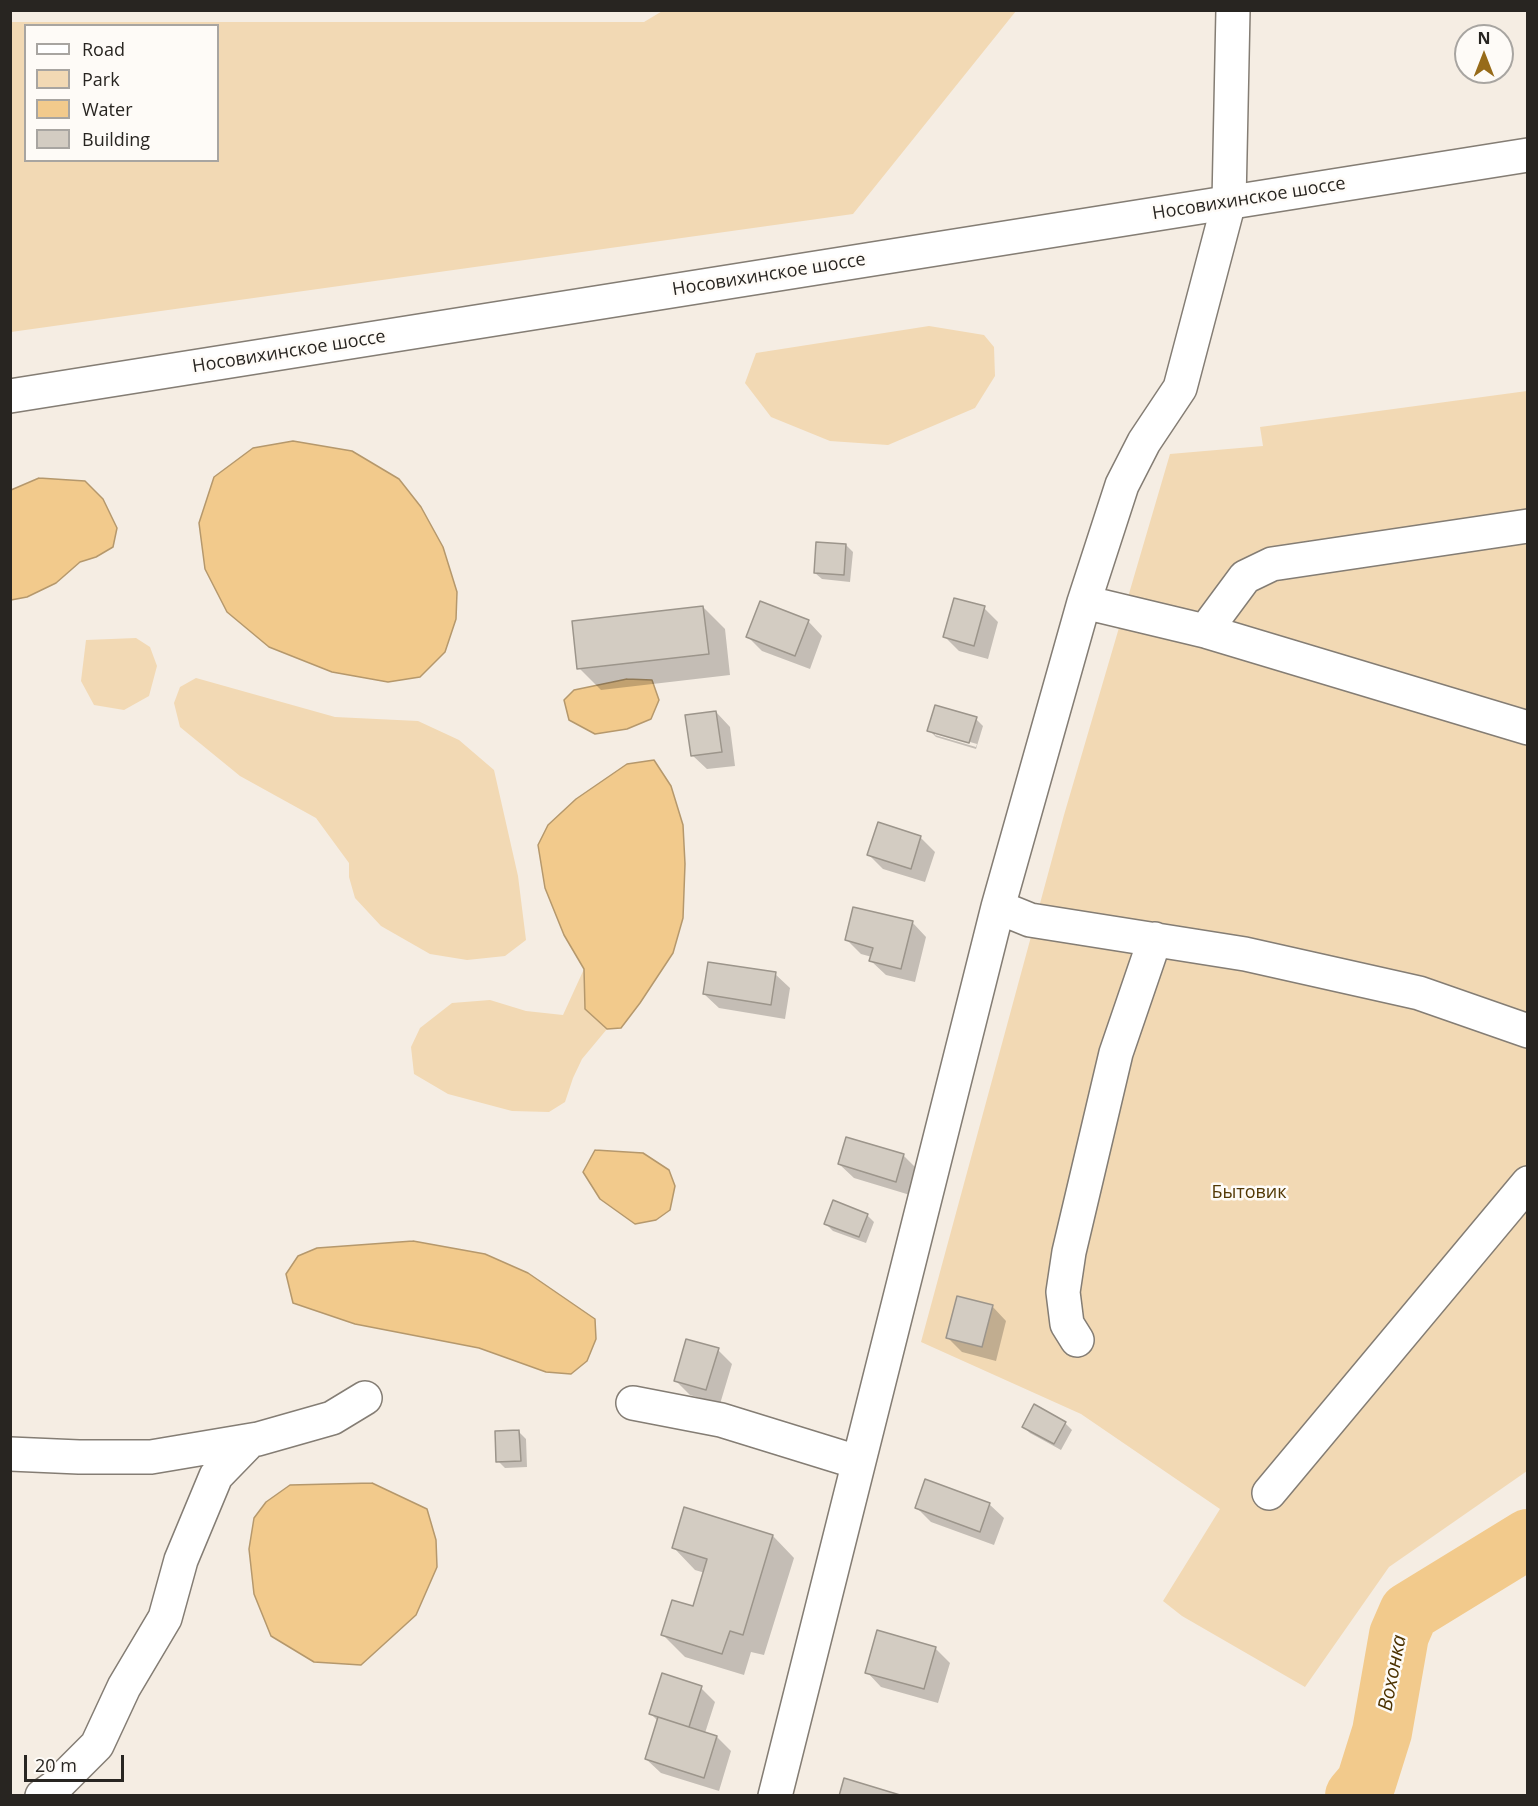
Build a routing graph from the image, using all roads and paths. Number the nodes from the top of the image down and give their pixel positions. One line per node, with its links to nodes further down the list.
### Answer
1 (1233, 10): 3 (street)
2 (1527, 155): 3 (street, Носовихинское шоссе)
3 (1229, 202): 4 (street, Носовихинское шоссе); 6 (street)
4 (10, 396)
5 (1527, 526): 7 (street)
6 (1084, 602): 7 (street); 9 (street)
7 (1205, 631): 8 (street)
8 (1527, 728)
9 (998, 907): 10 (street); 18 (street)
10 (1155, 939): 11 (street); 13 (street)
11 (1527, 1030)
12 (1527, 1183): 19 (street)
13 (1077, 1340)
14 (365, 1398): 16 (street)
15 (633, 1403): 18 (street)
16 (250, 1441): 17 (street); 20 (street)
17 (10, 1454)
18 (857, 1462): 21 (street)
19 (1269, 1493)
20 (42, 1796)
21 (775, 1796)

